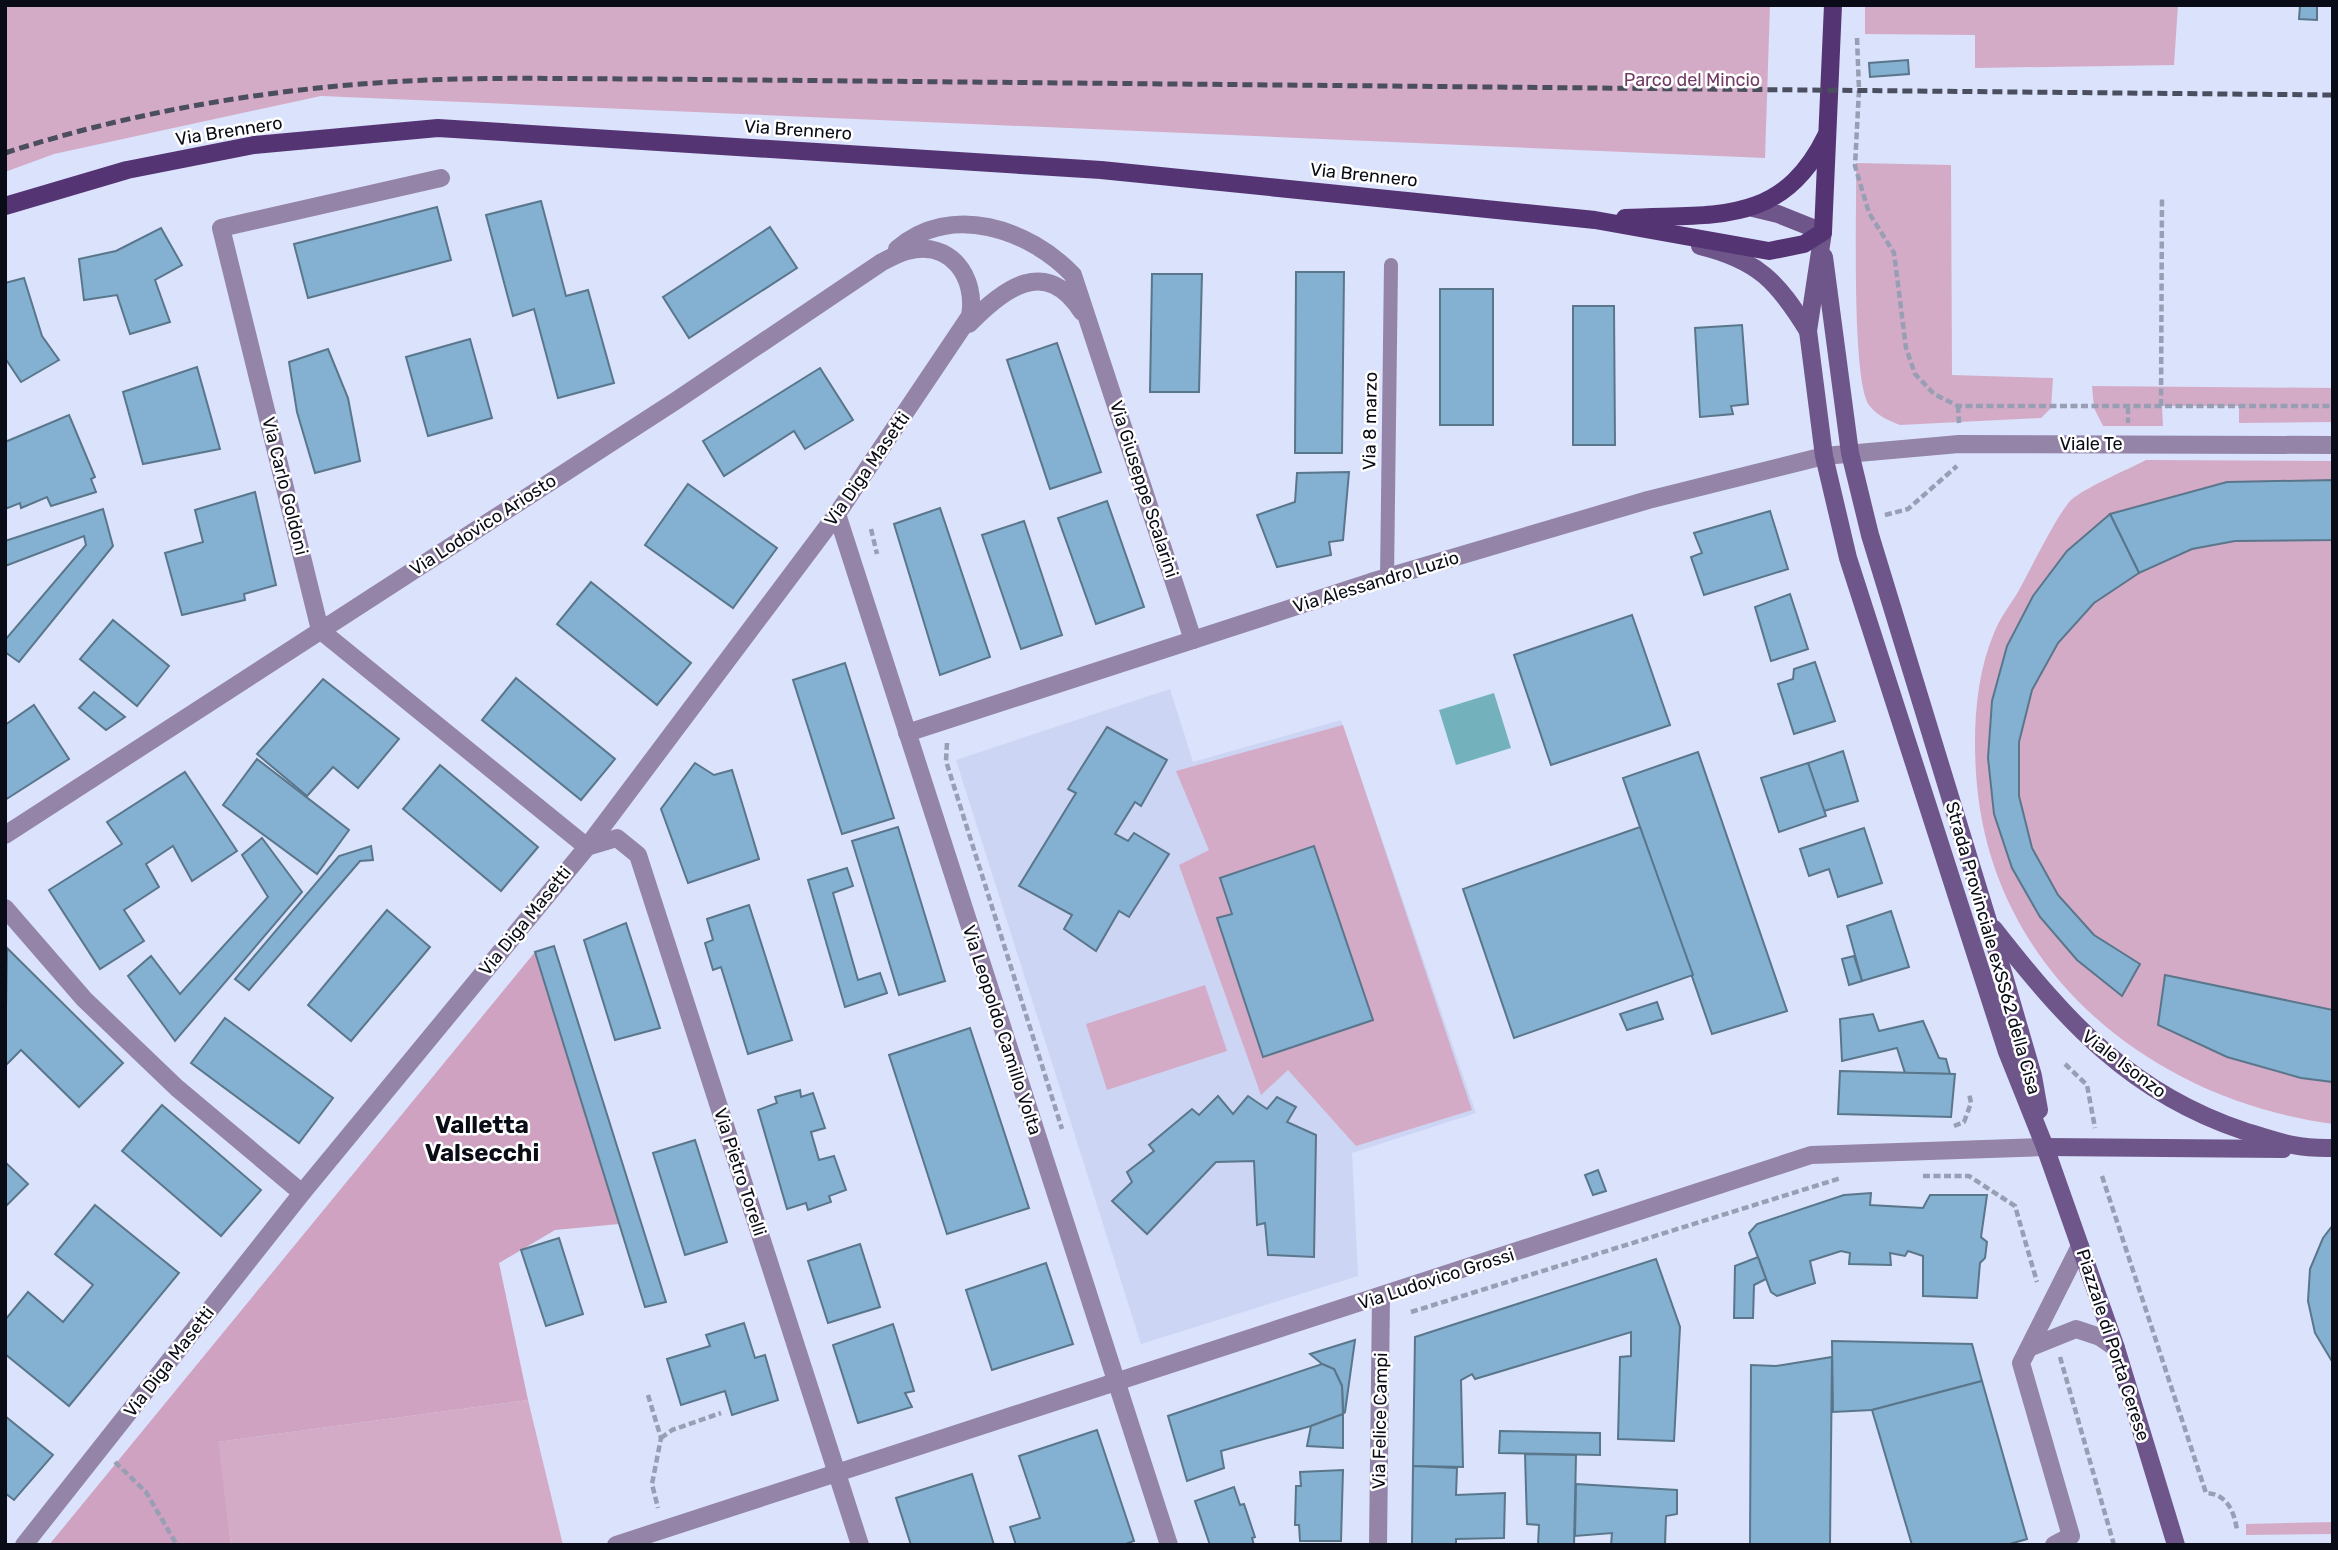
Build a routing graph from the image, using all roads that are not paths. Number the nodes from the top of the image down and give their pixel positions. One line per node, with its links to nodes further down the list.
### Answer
1 (1833, 5): 2 (main road)
2 (1829, 130): 5 (main road, Via Brennero); 7 (main road)
3 (441, 178): 19 (street, Via Carlo Goldoni)
4 (5, 206): 6 (main road, Via Brennero)
5 (1754, 208): 6 (main road, Via Brennero); 7 (main road, Via Brennero)
6 (1595, 220): 7 (main road, Via Brennero); 12 (main road, Via Brennero)
7 (1823, 232): 12 (main road, Strada Provinciale exSS62 della Cisa); 15 (main road, Strada Provinciale exSS62 della Cisa)
8 (882, 262): 10 (street, Via Lodovico Ariosto); 13 (street); 19 (street, Via Lodovico Ariosto)
9 (1391, 265): 18 (lane, Via 8 marzo)
10 (964, 270): 11 (street, Via Diga Masetti)
11 (962, 330): 13 (street); 17 (street, Via Diga Masetti)
12 (1808, 331): 16 (main road, Strada Provinciale exSS62 della Cisa)
13 (1094, 337): 20 (street, Via Giuseppe Scalarini)
14 (2333, 445): 15 (street, Viale Te)
15 (1850, 453): 16 (street, Via Alessandro Luzio); 25 (main road, Strada Provinciale exSS62 della Cisa)
16 (1824, 456): 18 (street, Via Alessandro Luzio); 26 (main road, Strada Provinciale exSS62 della Cisa)
17 (837, 514): 21 (street, Via Leopoldo Camillo Volta); 23 (street, Via Diga Masetti)
18 (1387, 578): 20 (street, Via Alessandro Luzio)
19 (320, 629): 22 (street, Via Lodovico Ariosto); 23 (street)
20 (1193, 640): 21 (street, Via Alessandro Luzio)
21 (907, 733): 34 (street, Via Leopoldo Camillo Volta)
22 (5, 835)
23 (587, 847): 29 (street, Via Diga Masetti); 35 (street, Via Pietro Torelli)
24 (5, 908): 29 (street)
25 (1988, 921): 26 (main road, Strada Provinciale exSS62 della Cisa); 28 (main road, Viale Isonzo)
26 (2045, 1147): 28 (main road, Viale Isonzo); 30 (main road, Piazzale di Porta Cerese); 31 (street, Via Ludovico Grossi)
27 (2333, 1148): 28 (main road, Viale Isonzo)
28 (2301, 1149)
29 (302, 1192): 36 (street, Via Diga Masetti)
30 (2080, 1246): 32 (street); 33 (main road, Piazzale di Porta Cerese)
31 (1381, 1297): 34 (street, Via Ludovico Grossi); 40 (street, Via Felice Campi)
32 (2029, 1348): 33 (street); 41 (street)
33 (2116, 1348): 42 (main road, Piazzale di Porta Cerese)
34 (1116, 1382): 35 (street, Via Ludovico Grossi); 39 (street, Via Leopoldo Camillo Volta)
35 (837, 1473): 37 (street, Via Ludovico Grossi); 38 (street, Via Pietro Torelli)
36 (24, 1545)
37 (616, 1545)
38 (860, 1545)
39 (1169, 1545)
40 (1378, 1545)
41 (2054, 1545)
42 (2176, 1545)

